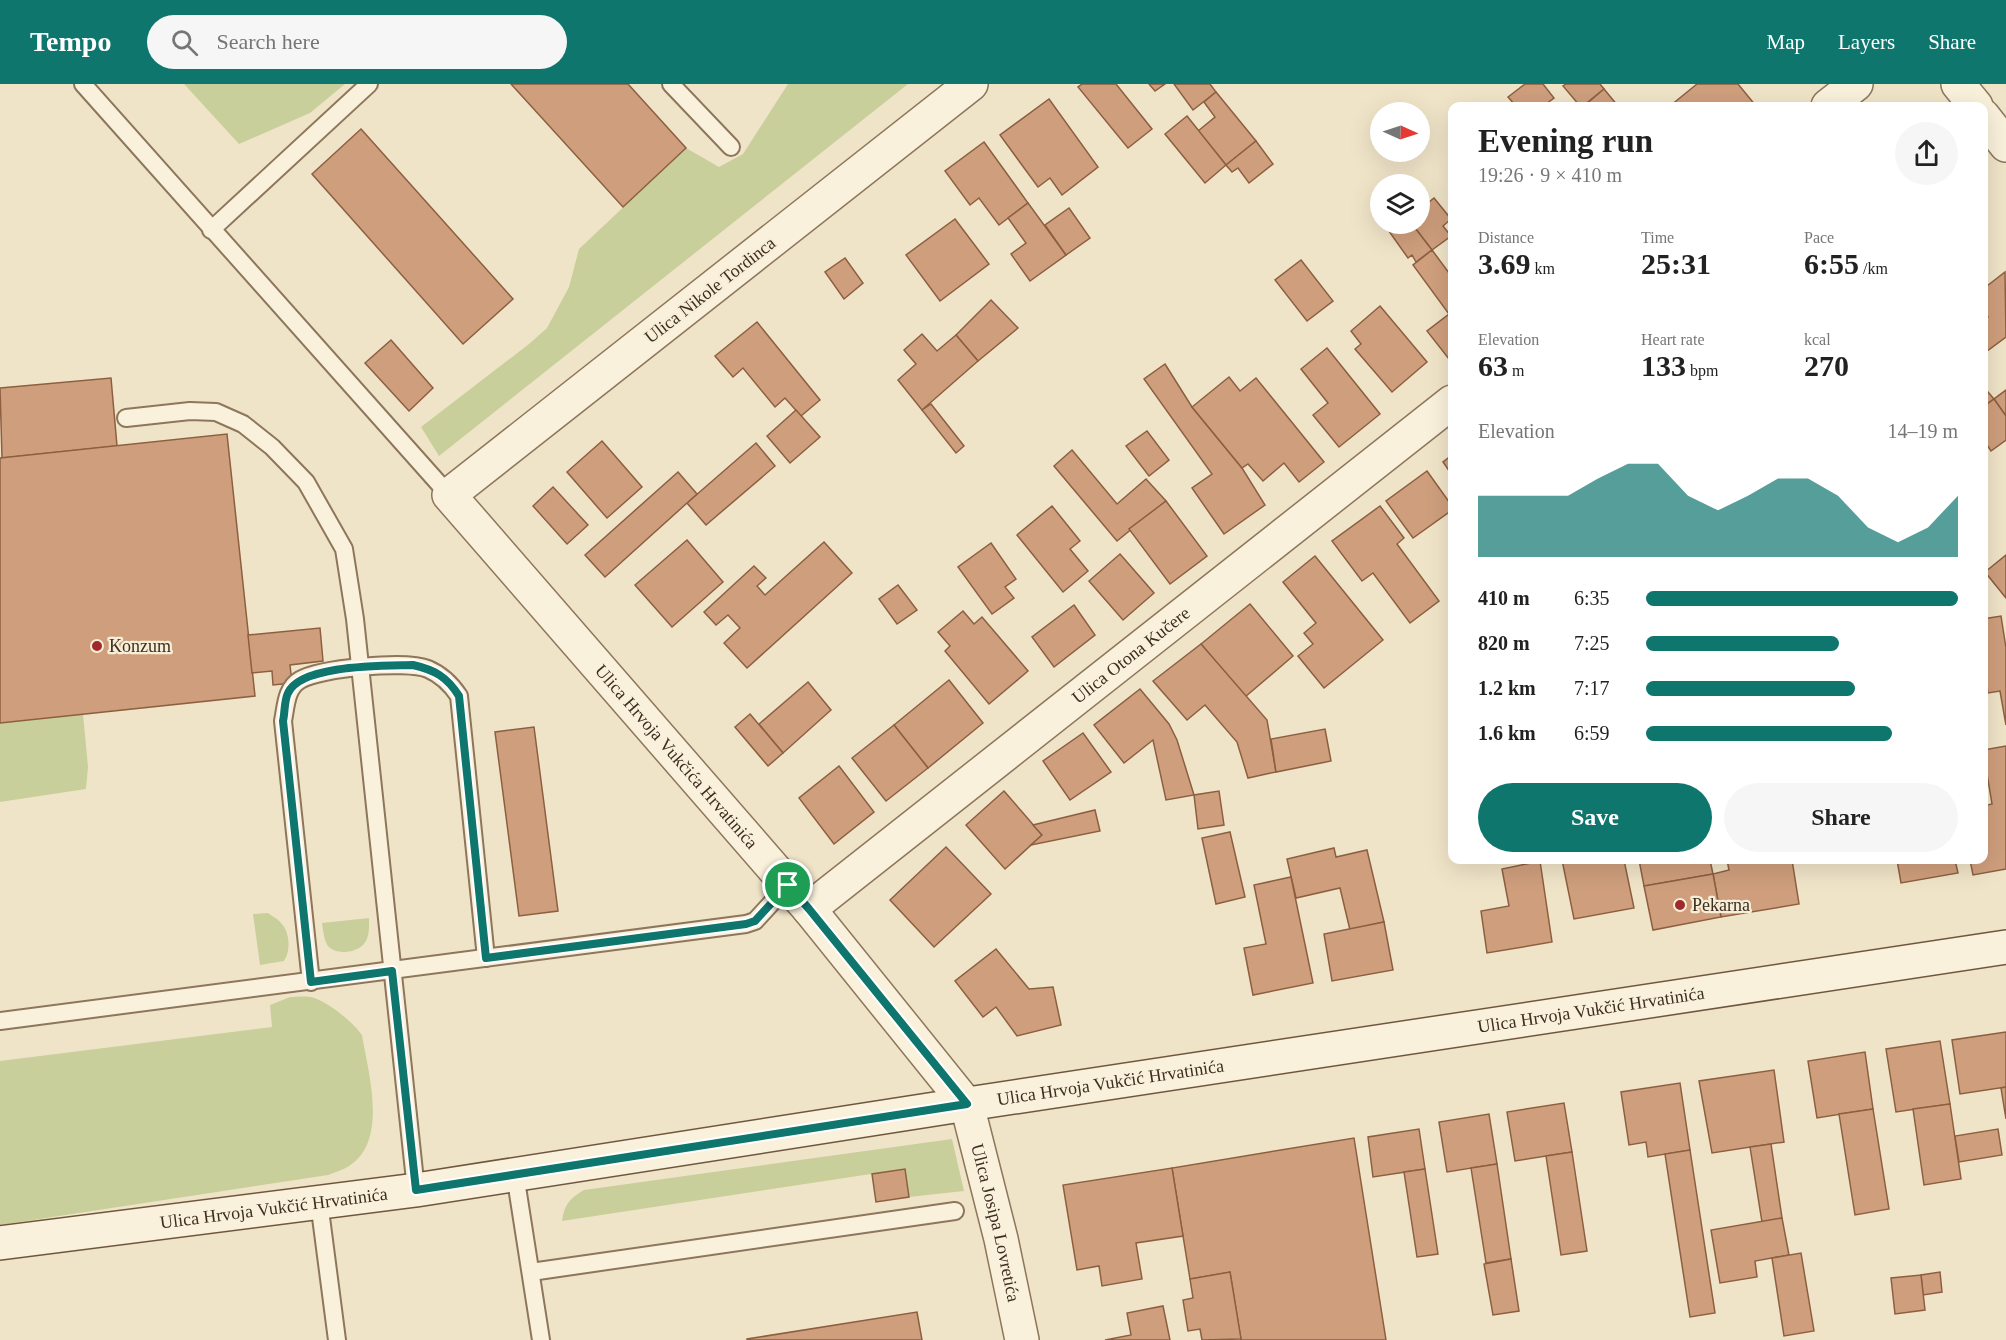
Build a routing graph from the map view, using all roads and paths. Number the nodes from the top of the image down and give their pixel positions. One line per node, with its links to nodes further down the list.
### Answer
1 (83, 84): 12 (lane)
2 (369, 84): 12 (lane)
3 (670, 84): 11 (lane)
4 (971, 84): 15 (street, Ulica Nikole Tordinca)
5 (1856, 84): 7 (street)
6 (1958, 84): 8 (street)
7 (1833, 102)
8 (1973, 102)
9 (1988, 123): 10 (street)
10 (2006, 146)
11 (730, 147)
12 (211, 230): 15 (lane)
13 (1448, 405): 17 (street, Ulica Otona Kučere)
14 (126, 418): 16 (lane)
15 (450, 495): 17 (street, Ulica Hrvoja Vukčića Hrvatinića)
16 (360, 667): 19 (lane); 20 (lane); 21 (lane)
17 (798, 897): 19 (lane); 23 (street, Ulica Hrvoja Vukčića Hrvatinića)
18 (2006, 947): 23 (street, Ulica Hrvoja Vukčić Hrvatinića)
19 (486, 958): 20 (lane)
20 (392, 971): 21 (lane); 25 (lane)
21 (311, 982): 22 (lane)
22 (0, 1021)
23 (967, 1104): 24 (street, Ulica Hrvoja Vukčić Hrvatinića); 32 (street, Ulica Josipa Lovretića)
24 (515, 1174): 25 (street, Ulica Hrvoja Vukčić Hrvatinića); 29 (lane)
25 (416, 1190): 26 (street, Ulica Hrvoja Vukčić Hrvatinića)
26 (319, 1202): 28 (street, Ulica Hrvoja Vukčić Hrvatinića); 30 (lane)
27 (955, 1211): 29 (lane)
28 (0, 1243)
29 (531, 1272): 31 (lane)
30 (337, 1340)
31 (541, 1340)
32 (1022, 1340)

